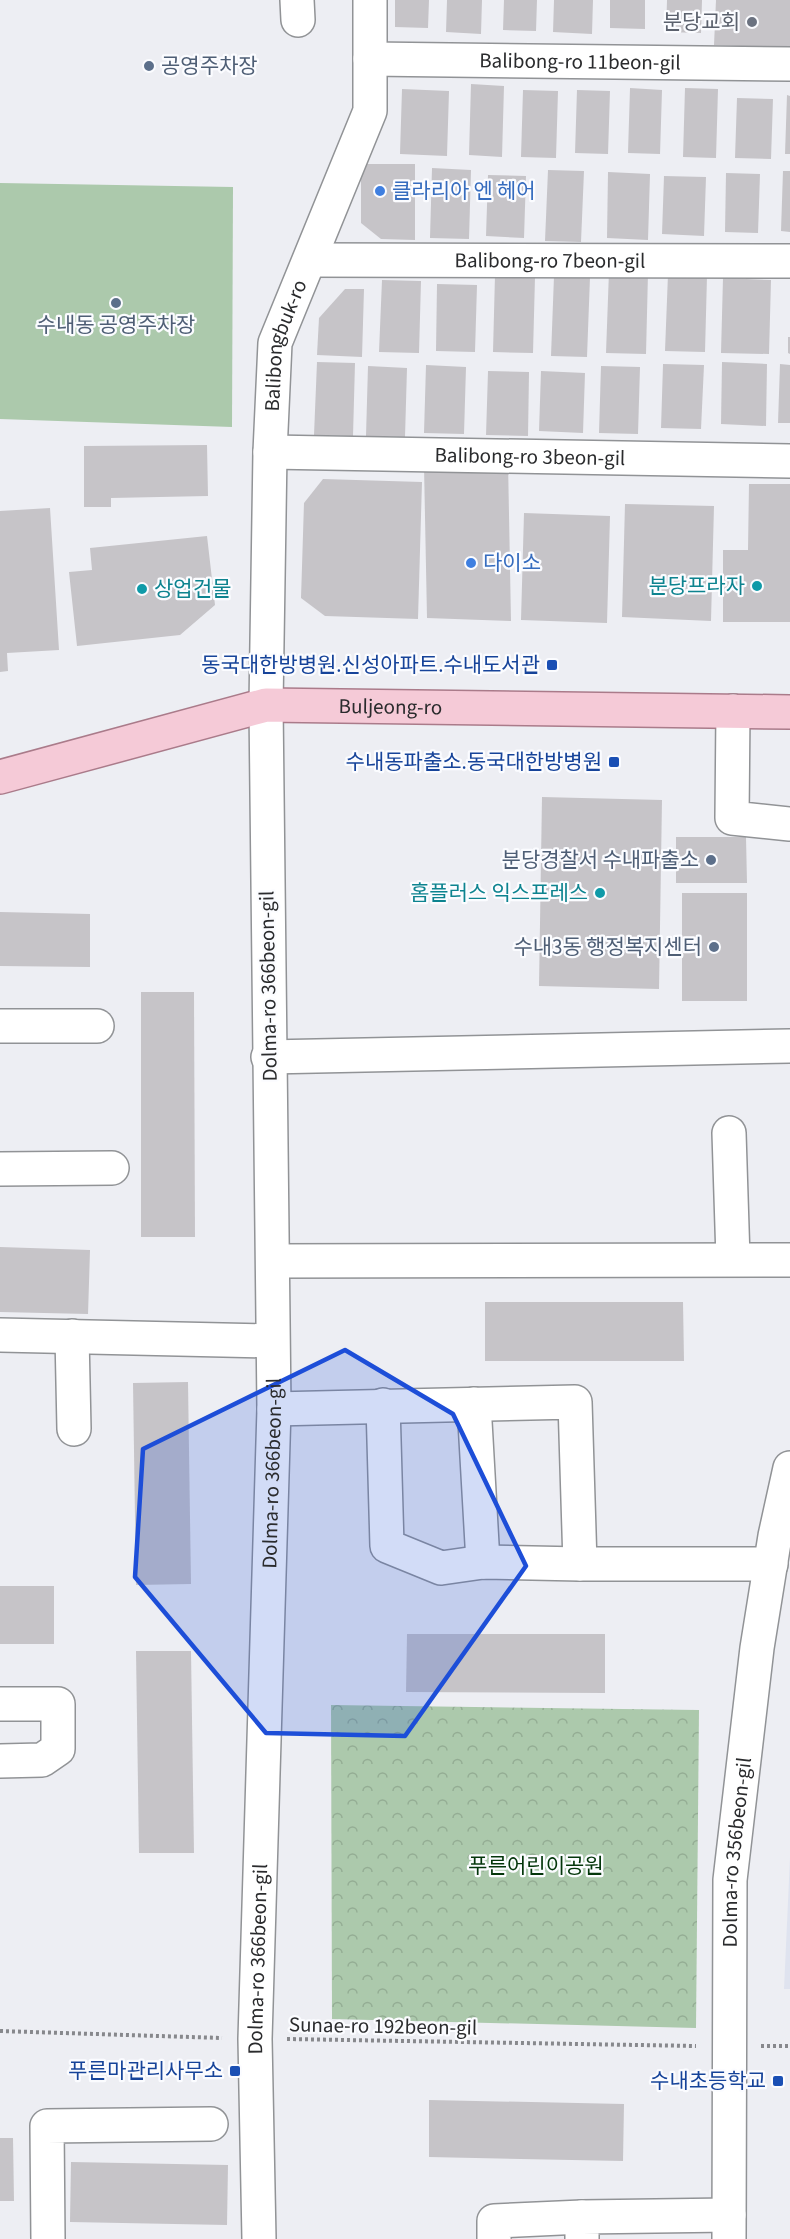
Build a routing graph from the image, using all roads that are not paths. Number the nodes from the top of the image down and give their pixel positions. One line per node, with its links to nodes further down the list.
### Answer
1 (370, 0): 2 (street, Balibongbuk-ro)
2 (370, 59): 3 (street, Balibong-ro 11beon-gil); 4 (street, Balibongbuk-ro)
3 (790, 64)
4 (310, 260): 5 (street, Balibong-ro 7beon-gil); 6 (street, Balibongbuk-ro)
5 (790, 261)
6 (270, 452): 7 (street, Balibong-ro 3beon-gil); 8 (street, Balibongbuk-ro)
7 (790, 461)
8 (266, 705): 9 (main road, Buljeong-ro); 11 (main road, Buljeong-ro); 16 (street, Dolma-ro 366beon-gil)
9 (733, 711): 10 (main road, Buljeong-ro); 12 (street)
10 (790, 712)
11 (0, 777)
12 (790, 824)
13 (0, 1026): 14 (street)
14 (97, 1026)
15 (790, 1046): 16 (street)
16 (268, 1057): 22 (street, Dolma-ro 366beon-gil)
17 (729, 1132): 20 (street)
18 (112, 1168): 19 (street)
19 (0, 1169)
20 (733, 1259): 21 (street); 22 (street)
21 (790, 1260)
22 (273, 1261): 25 (street, Dolma-ro 366beon-gil)
23 (0, 1335): 24 (street)
24 (72, 1336): 25 (street); 29 (street)
25 (272, 1341): 28 (street, Dolma-ro 366beon-gil)
26 (474, 1404): 27 (street); 31 (street); 32 (street)
27 (383, 1405): 28 (street); 31 (street)
28 (274, 1409): 40 (street, Dolma-ro 366beon-gil)
29 (74, 1429)
30 (790, 1468): 33 (street, Dolma-ro 356beon-gil)
31 (483, 1562): 32 (street)
32 (580, 1564): 33 (street)
33 (771, 1564): 37 (street, Dolma-ro 356beon-gil)
34 (0, 1704): 35 (street)
35 (0, 1761)
36 (212, 2124): 39 (street)
37 (729, 2227): 38 (street)
38 (582, 2228): 41 (street)
39 (48, 2239)
40 (258, 2239)
41 (494, 2239)

